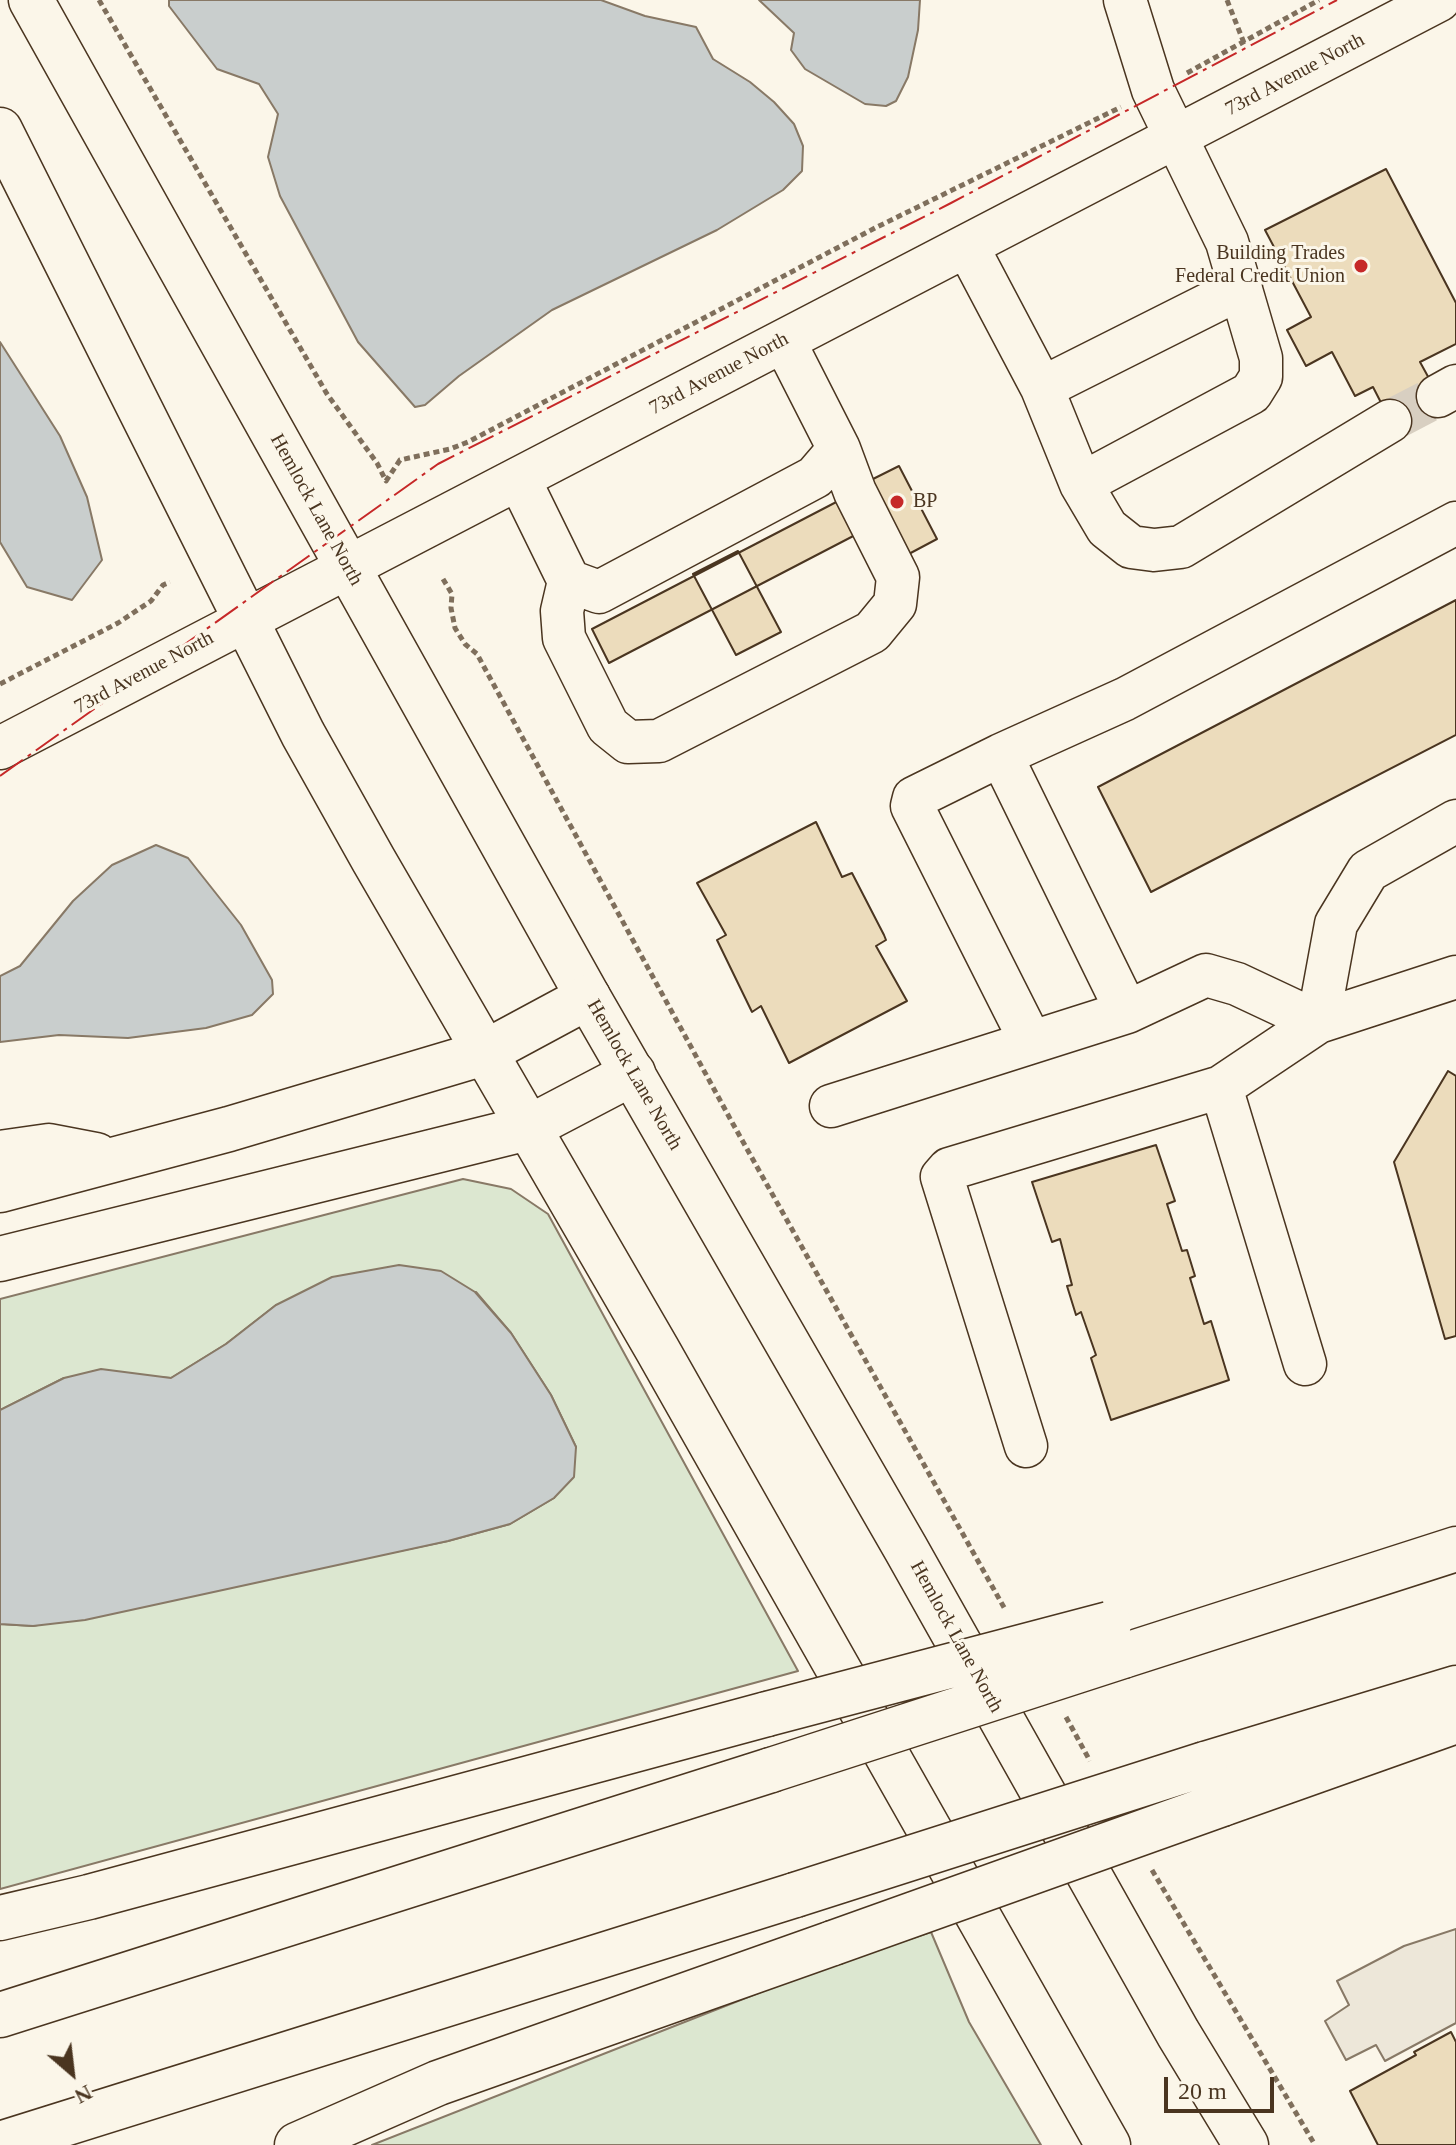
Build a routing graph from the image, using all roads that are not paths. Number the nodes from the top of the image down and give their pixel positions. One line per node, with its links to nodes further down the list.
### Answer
1 (31, 0): 15 (main road, Hemlock Lane North)
2 (1125, 0): 5 (street)
3 (1439, 0): 5 (street, 73rd Avenue North)
4 (0, 130): 17 (main road)
5 (1176, 137): 6 (street, 73rd Avenue North); 7 (street)
6 (967, 246): 8 (street, 73rd Avenue North); 9 (street)
7 (1241, 288): 9 (street); 13 (street)
8 (784, 341): 11 (street); 12 (street, 73rd Avenue North)
9 (1042, 388): 13 (street)
10 (1390, 421): 13 (street)
11 (839, 449): 16 (street); 16 (street)
12 (519, 479): 15 (street, 73rd Avenue North); 16 (street)
13 (1087, 495)
14 (1456, 523): 19 (street)
15 (349, 568): 17 (street, 73rd Avenue North); 22 (main road, Hemlock Lane North)
16 (569, 581)
17 (245, 620): 18 (street, 73rd Avenue North); 26 (main road)
18 (0, 748)
19 (1001, 755): 23 (street); 25 (street)
20 (1456, 821): 24 (street)
21 (1456, 977): 24 (street)
22 (588, 997): 26 (main road); 27 (main road, Hemlock Lane North)
23 (1127, 1012): 24 (street); 25 (street)
24 (1318, 1022): 28 (street)
25 (1031, 1042): 29 (street)
26 (484, 1053): 30 (main road); 32 (main road)
27 (633, 1073): 30 (main road); 46 (main road, Hemlock Lane North)
28 (1221, 1087): 35 (street); 36 (street)
29 (831, 1106)
30 (528, 1128): 34 (main road); 45 (main road)
31 (0, 1153): 32 (main road)
32 (118, 1158): 33 (main road)
33 (0, 1190)
34 (0, 1259)
35 (1305, 1364)
36 (1026, 1446)
37 (1456, 1549): 38 (main road)
38 (1116, 1640): 41 (main road, bridge); 42 (main road, bridge)
39 (1456, 1688): 43 (main road, bridge)
40 (1456, 1721): 44 (main road, bridge)
41 (0, 1918)
42 (0, 2015)
43 (0, 2144)
44 (297, 2145)
45 (1108, 2145)
46 (1246, 2145)

